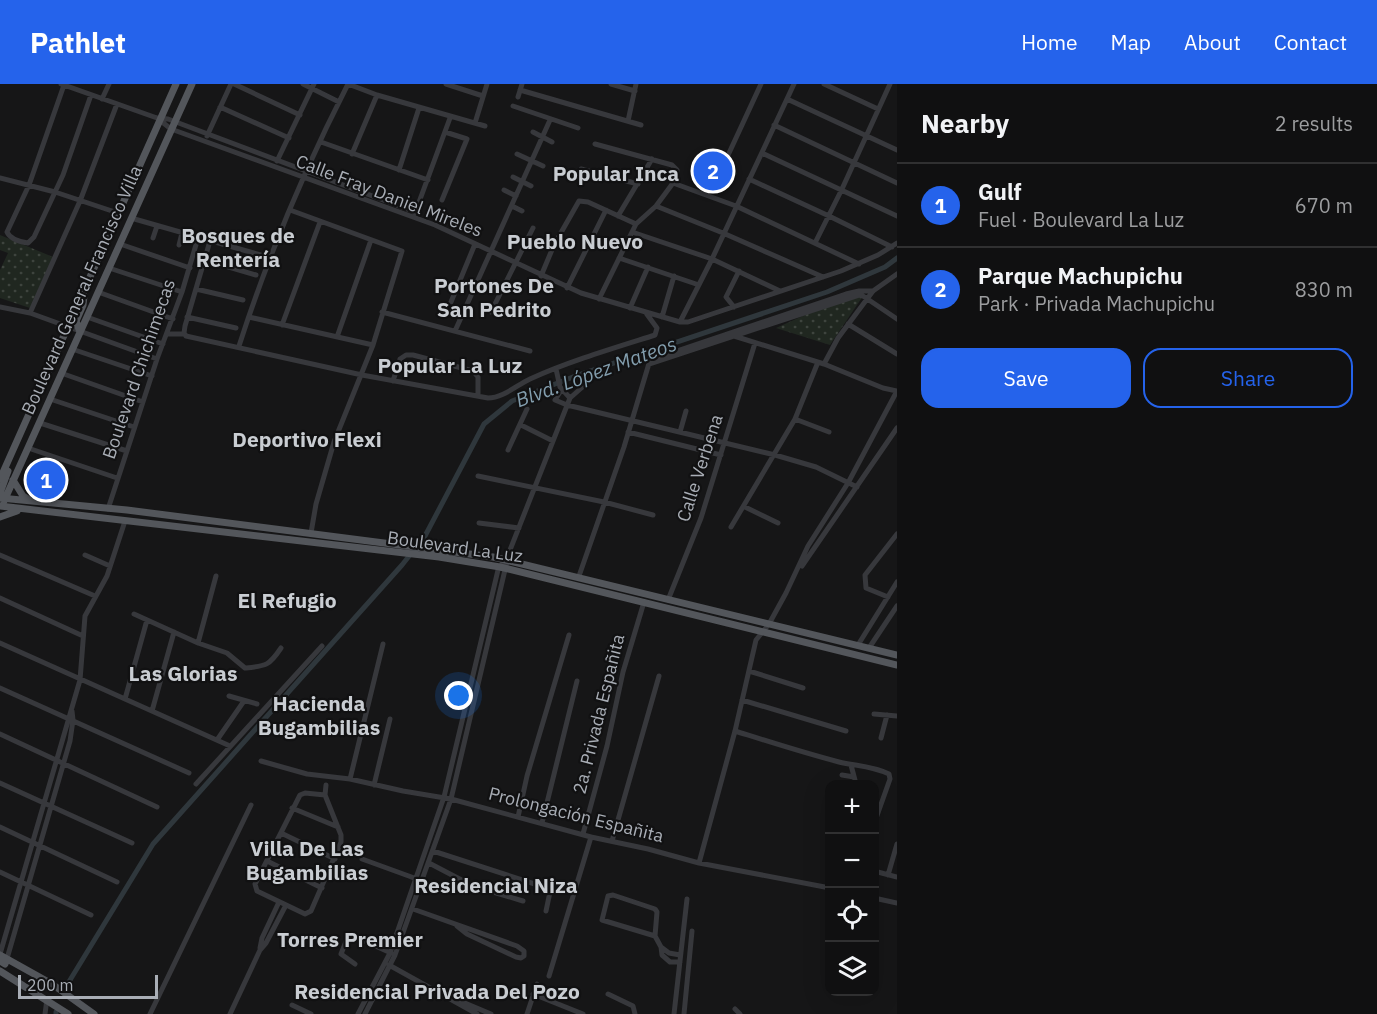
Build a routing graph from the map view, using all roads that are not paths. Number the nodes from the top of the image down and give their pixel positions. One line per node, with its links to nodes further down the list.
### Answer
1 (109, 84): 22 (street)
2 (176, 84): 32 (main road, Boulevard General Francisco Villa)
3 (192, 84): 38 (main road, Boulevard General Francisco Villa)
4 (232, 84): 27 (street); 30 (street)
5 (303, 84): 15 (street)
6 (348, 84): 19 (street); 24 (street)
7 (446, 84): 20 (street)
8 (487, 84): 20 (street)
9 (611, 84): 17 (street)
10 (761, 84): 64 (street)
11 (794, 84): 23 (street)
12 (824, 84): 29 (street)
13 (890, 84): 29 (street)
14 (63, 85): 18 (street); 72 (street)
15 (313, 86): 24 (street); 30 (street)
16 (521, 87): 21 (street); 34 (street)
17 (635, 87): 34 (street)
18 (91, 95): 22 (street); 76 (street)
19 (377, 95): 28 (street); 54 (street)
20 (483, 96): 35 (street)
21 (518, 97)
22 (102, 99): 25 (street)
23 (787, 99): 37 (street); 44 (street)
24 (339, 102): 48 (street)
25 (117, 104): 32 (street); 79 (street)
26 (513, 106): 33 (street)
27 (220, 107): 43 (street); 45 (street)
28 (419, 108): 31 (street); 61 (street)
29 (878, 110): 44 (street)
30 (300, 115): 45 (street)
31 (450, 118): 35 (street); 41 (street)
32 (159, 119): 38 (main road); 86 (main road, Boulevard General Francisco Villa)
33 (550, 120): 40 (street); 46 (street)
34 (628, 121): 36 (street)
35 (475, 123): 39 (street)
36 (641, 125)
37 (774, 125): 53 (street); 58 (street)
38 (170, 126): 43 (street, Calle Fray Daniel Mireles); 62 (street, Calle Fray Daniel Mireles); 91 (main road, Boulevard General Francisco Villa)
39 (485, 126)
40 (578, 128)
41 (446, 132): 67 (street); 78 (street)
42 (533, 132): 46 (street)
43 (207, 136): 57 (street, Calle Fray Daniel Mireles)
44 (867, 136): 51 (street); 58 (street)
45 (289, 138): 57 (street)
46 (543, 138): 49 (street); 56 (street)
47 (897, 141): 51 (street)
48 (321, 142): 54 (street); 62 (street)
49 (552, 142)
50 (595, 144): 55 (street)
51 (895, 150)
52 (517, 153): 56 (street)
53 (762, 153): 66 (street); 74 (street)
54 (352, 154): 61 (street)
55 (652, 159): 69 (street); 71 (street)
56 (532, 160): 59 (street); 68 (street)
57 (276, 161): 62 (street, Calle Fray Daniel Mireles)
58 (854, 162): 70 (street); 74 (street)
59 (543, 166)
60 (581, 169): 71 (street)
61 (399, 170): 67 (street)
62 (305, 176): 83 (street); 87 (street, Calle Fray Daniel Mireles)
63 (513, 177): 68 (street)
64 (704, 177)
65 (0, 179): 72 (street)
66 (749, 179): 82 (street); 89 (street)
67 (429, 180): 87 (street)
68 (523, 182): 73 (street); 77 (street)
69 (673, 183): 81 (street); 82 (street)
70 (897, 183)
71 (638, 184): 88 (street)
72 (29, 185): 76 (street); 76 (street)
73 (531, 186)
74 (842, 189): 89 (street); 90 (street)
75 (504, 190): 77 (street)
76 (55, 192): 79 (street)
77 (516, 196): 80 (street)
78 (442, 200)
79 (80, 201): 86 (street); 143 (street)
80 (512, 206): 85 (street); 108 (street)
81 (656, 206): 93 (street); 98 (street)
82 (736, 206): 98 (street); 103 (street)
83 (290, 210): 92 (street); 109 (street)
84 (606, 210): 88 (street); 121 (street); 127 (street)
85 (522, 211)
86 (118, 213): 133 (main road, Boulevard General Francisco Villa)
87 (414, 215): 105 (street, Calle Fray Daniel Mireles)
88 (618, 216): 93 (street)
89 (829, 216): 103 (street); 107 (street)
90 (897, 216)
91 (131, 218): 94 (street); 104 (main road, Boulevard General Francisco Villa)
92 (320, 222): 101 (street); 153 (street)
93 (636, 224): 96 (street)
94 (157, 226): 97 (street); 100 (street)
95 (533, 228): 113 (street)
96 (632, 232): 110 (street); 111 (street)
97 (182, 233): 99 (street); 106 (street)
98 (723, 233): 111 (street); 123 (street)
99 (198, 237): 102 (street); 117 (street, Boulevard Chichimecas)
100 (153, 238)
101 (371, 240): 141 (street); 161 (street)
102 (210, 241): 109 (street); 112 (street, Boulevard Chichimecas)
103 (815, 243): 114 (street)
104 (120, 244): 116 (main road, Boulevard General Francisco Villa); 117 (street)
105 (475, 244): 108 (street, Calle Fray Daniel Mireles); 137 (street)
106 (179, 245)
107 (894, 245): 114 (street)
108 (491, 251): 113 (street, Calle Fray Daniel Mireles); 157 (street)
109 (271, 258): 147 (street)
110 (620, 258): 115 (street); 134 (street)
111 (712, 259): 118 (street); 126 (street)
112 (205, 260): 120 (street); 128 (street, Boulevard Chichimecas)
113 (514, 263): 121 (street, Calle Fray Daniel Mireles); 142 (street)
114 (859, 264): 123 (street)
115 (648, 267): 122 (street); 140 (street)
116 (109, 268): 131 (main road, Boulevard General Francisco Villa); 132 (street)
117 (190, 268): 132 (street, Boulevard Chichimecas)
118 (739, 271): 129 (street); 139 (street)
119 (897, 274): 124 (street)
120 (256, 275)
121 (541, 276): 127 (street, Calle Fray Daniel Mireles)
122 (674, 276): 126 (street); 148 (street)
123 (823, 277): 129 (street)
124 (891, 278): 125 (street); 130 (street)
125 (897, 282)
126 (699, 285): 151 (street)
127 (567, 288): 134 (street, Calle Fray Daniel Mireles)
128 (196, 289): 136 (street); 146 (street, Boulevard Chichimecas)
129 (780, 291): 139 (street)
130 (873, 291): 135 (street); 159 (street)
131 (98, 292): 145 (main road, Boulevard General Francisco Villa); 149 (street)
132 (182, 292): 149 (street, Boulevard Chichimecas)
133 (83, 293): 154 (main road, Boulevard General Francisco Villa); 156 (main road)
134 (599, 299): 140 (street, Calle Fray Daniel Mireles)
135 (867, 299): 150 (street); 152 (street); 159 (street)
136 (243, 300)
137 (450, 302)
138 (0, 307): 143 (street)
139 (734, 307): 151 (street)
140 (630, 308): 144 (street, Calle Fray Daniel Mireles)
141 (382, 312): 157 (street); 164 (street)
142 (491, 312)
143 (30, 313): 154 (street)
144 (646, 313): 148 (street, Calle Fray Daniel Mireles); 171 (street)
145 (87, 317): 156 (main road, Boulevard General Francisco Villa); 162 (street)
146 (187, 317): 155 (street); 160 (street, Boulevard Chichimecas)
147 (249, 317): 153 (street); 165 (street)
148 (662, 318): 151 (street, Calle Fray Daniel Mireles)
149 (173, 319): 158 (street, Boulevard Chichimecas)
150 (897, 319)
151 (680, 322)
152 (848, 324): 168 (street); 170 (street)
153 (282, 325): 161 (street)
154 (68, 327): 156 (street); 200 (main road, Boulevard General Francisco Villa)
155 (236, 328)
156 (80, 332): 166 (main road, Boulevard General Francisco Villa); 169 (street)
157 (455, 332): 167 (street)
158 (167, 334): 160 (street); 162 (street, Boulevard Chichimecas)
159 (732, 335): 163 (street); 186 (street)
160 (187, 336): 165 (street)
161 (337, 337): 164 (street)
162 (163, 344): 169 (street, Boulevard Chichimecas)
163 (755, 344): 170 (street); 196 (street, Calle Verbena)
164 (373, 345): 173 (street)
165 (239, 346): 173 (street)
166 (72, 349): 172 (main road, Boulevard General Francisco Villa); 174 (street)
167 (530, 351)
168 (897, 354)
169 (157, 359): 174 (street, Boulevard Chichimecas)
170 (821, 363): 178 (street); 187 (street)
171 (556, 371): 177 (street); 179 (street)
172 (61, 373): 181 (main road, Boulevard General Francisco Villa); 182 (street)
173 (362, 375): 175 (street); 223 (street)
174 (152, 376): 182 (street, Boulevard Chichimecas)
175 (393, 381): 179 (street); 179 (street)
176 (587, 383): 180 (street)
177 (561, 388): 180 (street); 183 (street)
178 (897, 391): 207 (street)
179 (478, 396)
180 (570, 398): 183 (street)
181 (50, 399): 188 (main road, Boulevard General Francisco Villa); 190 (street)
182 (143, 402): 190 (street, Boulevard Chichimecas)
183 (567, 405): 186 (street); 195 (street)
184 (527, 409): 189 (street)
185 (686, 411): 193 (street)
186 (631, 420): 192 (street); 193 (street)
187 (795, 420): 194 (street); 201 (street)
188 (40, 423): 197 (main road, Boulevard General Francisco Villa); 199 (street)
189 (521, 425): 195 (street); 198 (street)
190 (134, 427): 199 (street, Boulevard Chichimecas)
191 (897, 429): 208 (street)
192 (628, 432): 202 (street); 212 (street)
193 (680, 432): 196 (street)
194 (829, 432)
195 (553, 441): 209 (street)
196 (725, 442): 201 (street); 202 (street, Calle Verbena)
197 (28, 448): 205 (street); 206 (main road, Boulevard General Francisco Villa)
198 (508, 450)
199 (127, 451): 205 (street, Boulevard Chichimecas)
200 (11, 453): 204 (main road, Boulevard General Francisco Villa); 211 (main road)
201 (775, 454): 207 (street); 213 (street)
202 (721, 455): 239 (street, Calle Verbena)
203 (478, 476): 209 (street)
204 (0, 478)
205 (117, 478): 215 (street, Boulevard Chichimecas)
206 (13, 480): 210 (main road); 211 (main road, Boulevard General Francisco Villa)
207 (848, 483): 208 (street); 232 (street)
208 (857, 487): 232 (street)
209 (535, 488): 212 (street); 222 (street)
210 (31, 501): 211 (main road, Boulevard La Luz); 215 (main road, Boulevard La Luz)
211 (1, 502): 214 (main road, Boulevard La Luz)
212 (604, 502): 216 (street); 234 (street)
213 (744, 507): 220 (street); 221 (street)
214 (25, 510): 217 (main road); 218 (main road, Boulevard La Luz)
215 (108, 510): 223 (main road, Boulevard La Luz)
216 (653, 515)
217 (0, 517)
218 (125, 521): 228 (main road, Boulevard La Luz); 230 (street)
219 (479, 523): 222 (street)
220 (778, 523)
221 (731, 527)
222 (519, 528): 229 (street)
223 (310, 534): 225 (main road, Boulevard La Luz)
224 (897, 534): 237 (street)
225 (442, 549): 228 (main road); 229 (main road, Boulevard La Luz)
226 (0, 555): 236 (street)
227 (86, 555): 230 (street)
228 (439, 557): 231 (main road, Boulevard La Luz)
229 (507, 558): 231 (street); 234 (main road, Boulevard La Luz)
230 (110, 566): 236 (street)
231 (503, 567): 240 (main road, Boulevard La Luz); 294 (street); 295 (street)
232 (797, 572): 244 (street)
233 (216, 576): 250 (street)
234 (579, 576): 239 (main road, Boulevard La Luz)
235 (897, 583): 237 (street)
236 (95, 596): 248 (street)
237 (888, 597): 252 (street)
238 (0, 598): 248 (street)
239 (668, 600): 244 (main road, Boulevard La Luz)
240 (644, 602): 246 (main road, Boulevard La Luz); 306 (street, 2a. Privada Españita)
241 (897, 606): 255 (street)
242 (134, 614): 243 (street)
243 (147, 620): 245 (street); 265 (street)
244 (769, 624): 246 (street); 252 (main road, Boulevard La Luz)
245 (174, 632): 250 (street); 269 (street)
246 (761, 632): 257 (main road, Boulevard La Luz); 258 (street)
247 (569, 634): 301 (street)
248 (83, 636): 260 (street)
249 (0, 643): 260 (street)
250 (198, 643): 254 (street)
251 (383, 644): 287 (street)
252 (858, 645): 255 (main road, Boulevard La Luz)
253 (322, 646): 280 (street)
254 (281, 648)
255 (869, 648): 256 (main road, Boulevard La Luz)
256 (897, 655)
257 (897, 665)
258 (749, 671): 263 (street); 266 (street)
259 (659, 676): 309 (street)
260 (80, 680): 265 (street); 273 (street)
261 (577, 681): 302 (street)
262 (0, 688): 273 (street)
263 (803, 688)
264 (229, 696): 267 (street)
265 (125, 699): 269 (street)
266 (742, 700): 275 (street); 276 (street)
267 (244, 701): 268 (street); 279 (street)
268 (257, 704)
269 (152, 711): 279 (street)
270 (874, 714): 271 (street)
271 (886, 714): 272 (street); 278 (street)
272 (897, 716)
273 (71, 719): 281 (street); 284 (street)
274 (390, 719): 291 (street)
275 (846, 730)
276 (735, 731): 283 (street); 318 (street)
277 (0, 734): 281 (street)
278 (881, 738)
279 (217, 740): 280 (street)
280 (230, 746): 290 (street)
281 (60, 761): 296 (street); 298 (street)
282 (261, 761): 287 (street, Prolongación Españita)
283 (852, 765): 286 (street); 300 (street)
284 (189, 773)
285 (842, 775): 286 (street)
286 (854, 777): 288 (street)
287 (350, 779): 291 (street, Prolongación Españita)
288 (855, 780)
289 (0, 783): 296 (street)
290 (196, 784)
291 (374, 784): 294 (street, Prolongación Españita)
292 (326, 785): 293 (street)
293 (326, 795): 299 (street); 304 (street)
294 (444, 797): 295 (street, Prolongación Españita); 323 (street)
295 (451, 799): 301 (street, Prolongación Españita); 313 (street)
296 (47, 805): 308 (street); 310 (street); 312 (street)
297 (250, 805): 363 (street)
298 (157, 807)
299 (292, 808): 304 (street); 305 (street)
300 (879, 810)
301 (518, 817): 302 (street, Prolongación Españita)
302 (542, 823): 306 (street, Prolongación Españita)
303 (0, 827): 308 (street)
304 (338, 827): 314 (street)
305 (281, 833): 314 (street); 316 (street)
306 (583, 834): 307 (street, Prolongación Españita)
307 (591, 837): 309 (street, Prolongación Españita); 352 (street)
308 (32, 842): 312 (street); 324 (street)
309 (612, 842): 318 (street, Prolongación Españita)
310 (132, 843)
311 (897, 844): 321 (street)
312 (39, 845): 325 (street); 326 (street)
313 (433, 851): 317 (street); 336 (street)
314 (335, 859): 328 (street)
315 (362, 859): 323 (street)
316 (267, 861): 328 (street); 332 (street)
317 (429, 863): 331 (street); 335 (street)
318 (699, 863): 327 (street, Prolongación Españita)
319 (0, 872): 324 (street)
320 (879, 872): 321 (street)
321 (888, 874): 322 (street)
322 (897, 877)
323 (417, 879): 338 (street)
324 (21, 882): 326 (street); 346 (street)
325 (117, 882)
326 (28, 885): 337 (street); 346 (street)
327 (825, 886)
328 (322, 888): 334 (street)
329 (687, 898): 345 (street)
330 (879, 899): 333 (street)
331 (523, 901)
332 (279, 902): 334 (street); 343 (street)
333 (897, 903)
334 (286, 905): 343 (street)
335 (413, 909): 338 (street); 339 (street)
336 (546, 911)
337 (91, 915)
338 (404, 925): 344 (street)
339 (457, 926): 339 (street)
340 (692, 931): 351 (street)
341 (655, 936): 341 (street); 342 (street)
342 (661, 947): 345 (street); 347 (street)
343 (260, 950): 364 (street)
344 (393, 954): 348 (street); 349 (street)
345 (680, 955): 347 (street)
346 (2, 962): 357 (main road); 362 (main road)
347 (680, 962): 350 (street)
348 (355, 964)
349 (388, 964): 356 (street); 366 (street); 367 (street)
350 (679, 972): 351 (street); 374 (street)
351 (688, 973): 375 (street)
352 (549, 976)
353 (537, 984): 354 (street)
354 (533, 994): 359 (street); 370 (street)
355 (608, 994): 373 (street)
356 (450, 998): 368 (street); 369 (street)
357 (47, 999): 360 (street); 361 (main road)
358 (292, 1005): 365 (street)
359 (561, 1006): 371 (street); 372 (street)
360 (45, 1014)
361 (68, 1014)
362 (94, 1014)
363 (150, 1014)
364 (230, 1014)
365 (311, 1014)
366 (358, 1014)
367 (364, 1014)
368 (477, 1014)
369 (491, 1014)
370 (527, 1014)
371 (559, 1014)
372 (583, 1014)
373 (635, 1014)
374 (674, 1014)
375 (684, 1014)

